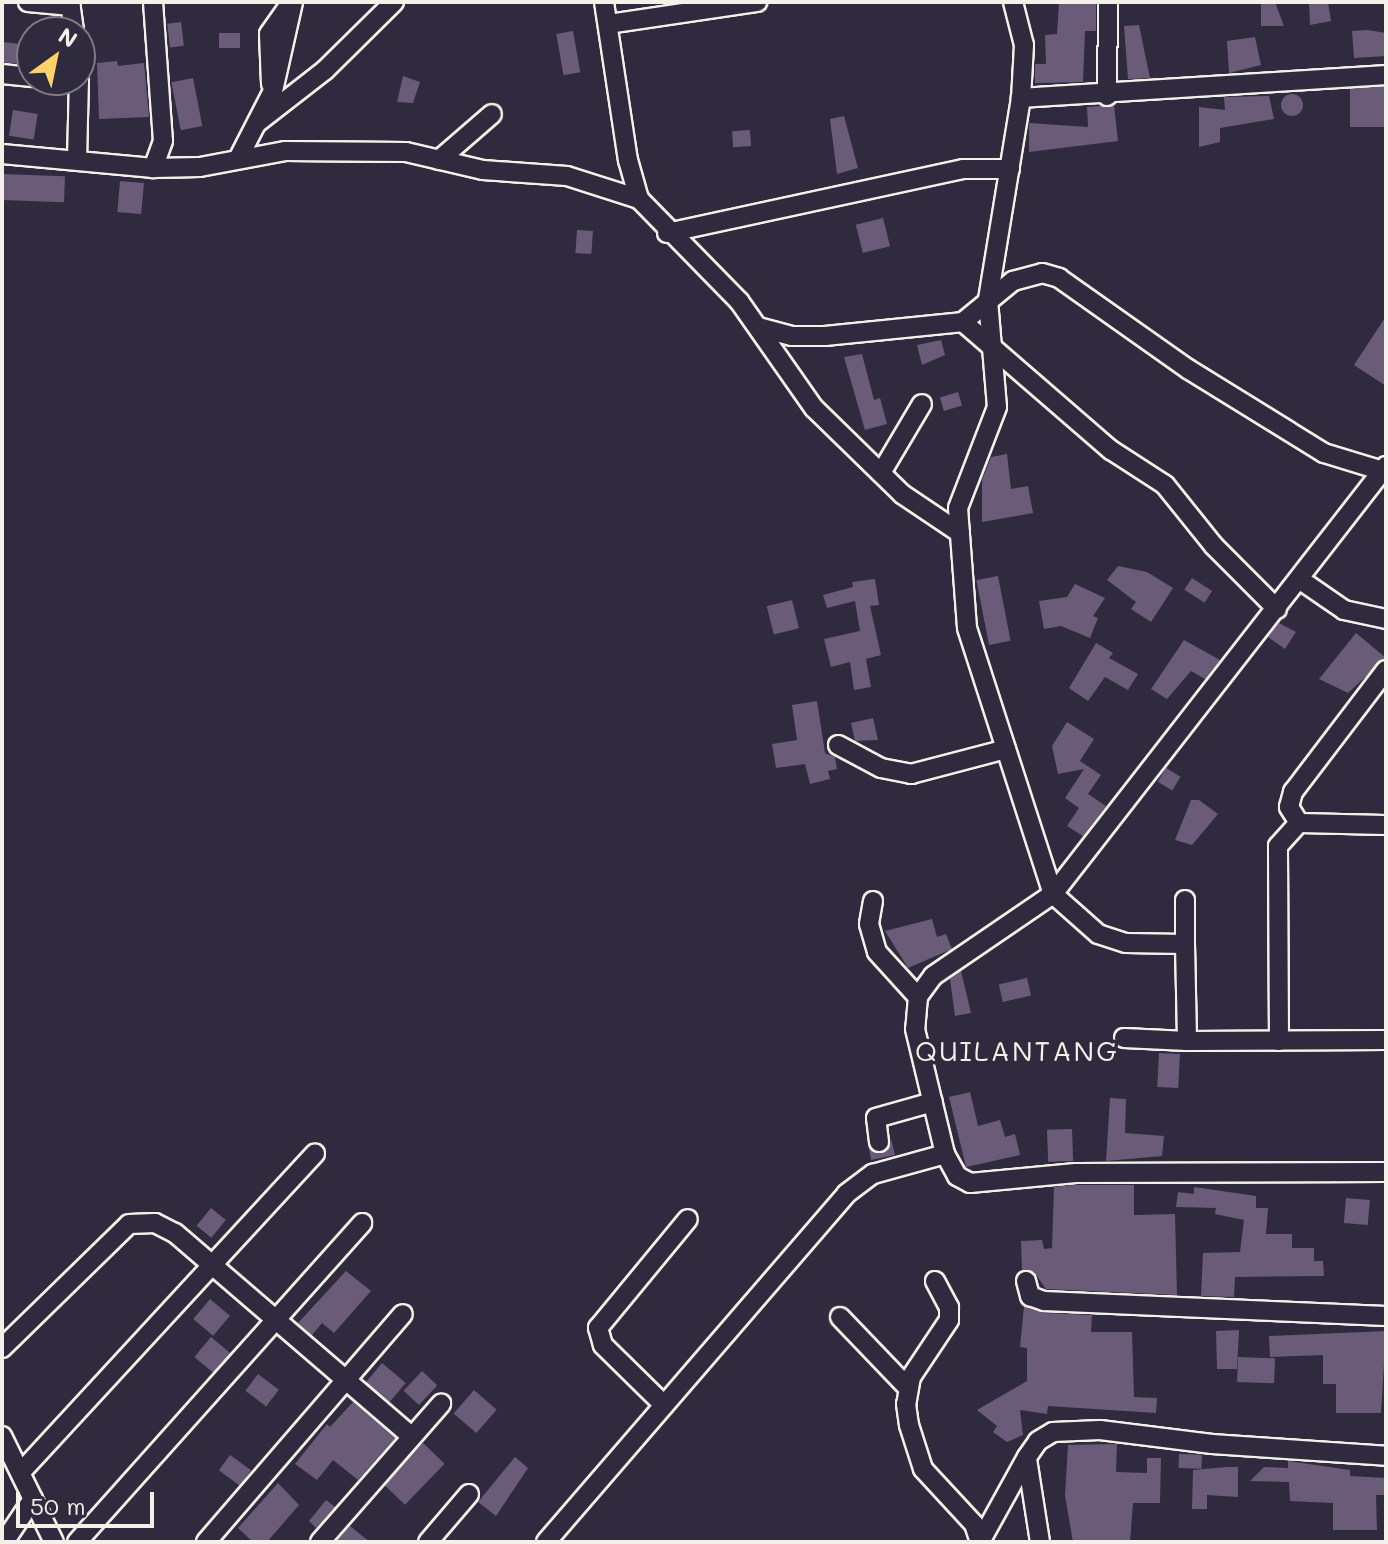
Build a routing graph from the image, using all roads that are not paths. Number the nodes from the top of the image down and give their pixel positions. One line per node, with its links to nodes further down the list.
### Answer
1 (28, 2): 9 (street)
2 (153, 2): 21 (street)
3 (292, 2): 16 (street)
4 (394, 2): 16 (street)
5 (604, 2): 10 (street)
6 (757, 2): 10 (street)
7 (1013, 2): 14 (street)
8 (1108, 2): 13 (street)
9 (70, 4)
10 (608, 24): 23 (street)
11 (1386, 75): 13 (street)
12 (79, 96): 19 (street)
13 (1107, 96): 14 (street)
14 (1021, 98): 22 (street)
15 (492, 114): 20 (street)
16 (257, 123): 18 (street)
17 (2, 154): 19 (street)
18 (238, 159): 20 (street); 21 (street)
19 (77, 160): 21 (street)
20 (439, 160): 23 (street)
21 (153, 168)
22 (1010, 169): 24 (street); 25 (street)
23 (639, 199): 24 (street)
24 (667, 233): 27 (street)
25 (988, 300): 26 (street); 28 (street); 30 (street)
26 (963, 322): 27 (street); 28 (street)
27 (758, 327): 31 (street)
28 (994, 352): 32 (street); 34 (street)
29 (922, 404): 31 (street)
30 (1384, 469): 33 (street)
31 (881, 473): 32 (street)
32 (960, 533): 38 (street)
33 (1302, 581): 34 (street); 35 (street)
34 (1277, 609): 41 (street)
35 (1386, 619)
36 (1386, 670): 39 (street)
37 (838, 745): 38 (street)
38 (1006, 749): 41 (street)
39 (1299, 823): 40 (street); 49 (street)
40 (1386, 825)
41 (1053, 894): 44 (street); 45 (street)
42 (1185, 900): 44 (street)
43 (873, 901): 45 (street)
44 (1185, 944): 48 (street)
45 (918, 997): 50 (street)
46 (1124, 1038): 48 (street)
47 (1386, 1040): 49 (street)
48 (1187, 1041): 49 (street)
49 (1279, 1041)
50 (933, 1102): 51 (street); 53 (street)
51 (879, 1142)
52 (315, 1153): 57 (street)
53 (945, 1154): 54 (street); 68 (street)
54 (1386, 1172)
55 (688, 1219): 68 (street)
56 (362, 1223): 63 (street)
57 (211, 1267): 63 (street); 64 (street); 73 (street)
58 (935, 1281): 66 (street)
59 (1026, 1281): 61 (street)
60 (403, 1314): 65 (street)
61 (1386, 1316)
62 (840, 1317): 66 (street)
63 (274, 1323): 65 (street); 78 (street)
64 (2, 1348)
65 (345, 1382): 70 (street); 79 (street)
66 (908, 1388): 83 (street)
67 (441, 1404): 70 (street)
68 (664, 1405): 82 (street)
69 (2, 1436): 73 (street)
70 (411, 1436): 80 (street)
71 (1386, 1456): 72 (street)
72 (1027, 1457): 83 (street); 84 (street)
73 (22, 1471): 75 (street)
74 (469, 1494): 81 (street)
75 (33, 1499): 76 (street); 77 (street)
76 (4, 1542)
77 (54, 1542)
78 (77, 1542)
79 (206, 1542)
80 (320, 1542)
81 (428, 1542)
82 (546, 1542)
83 (980, 1542)
84 (1040, 1542)

